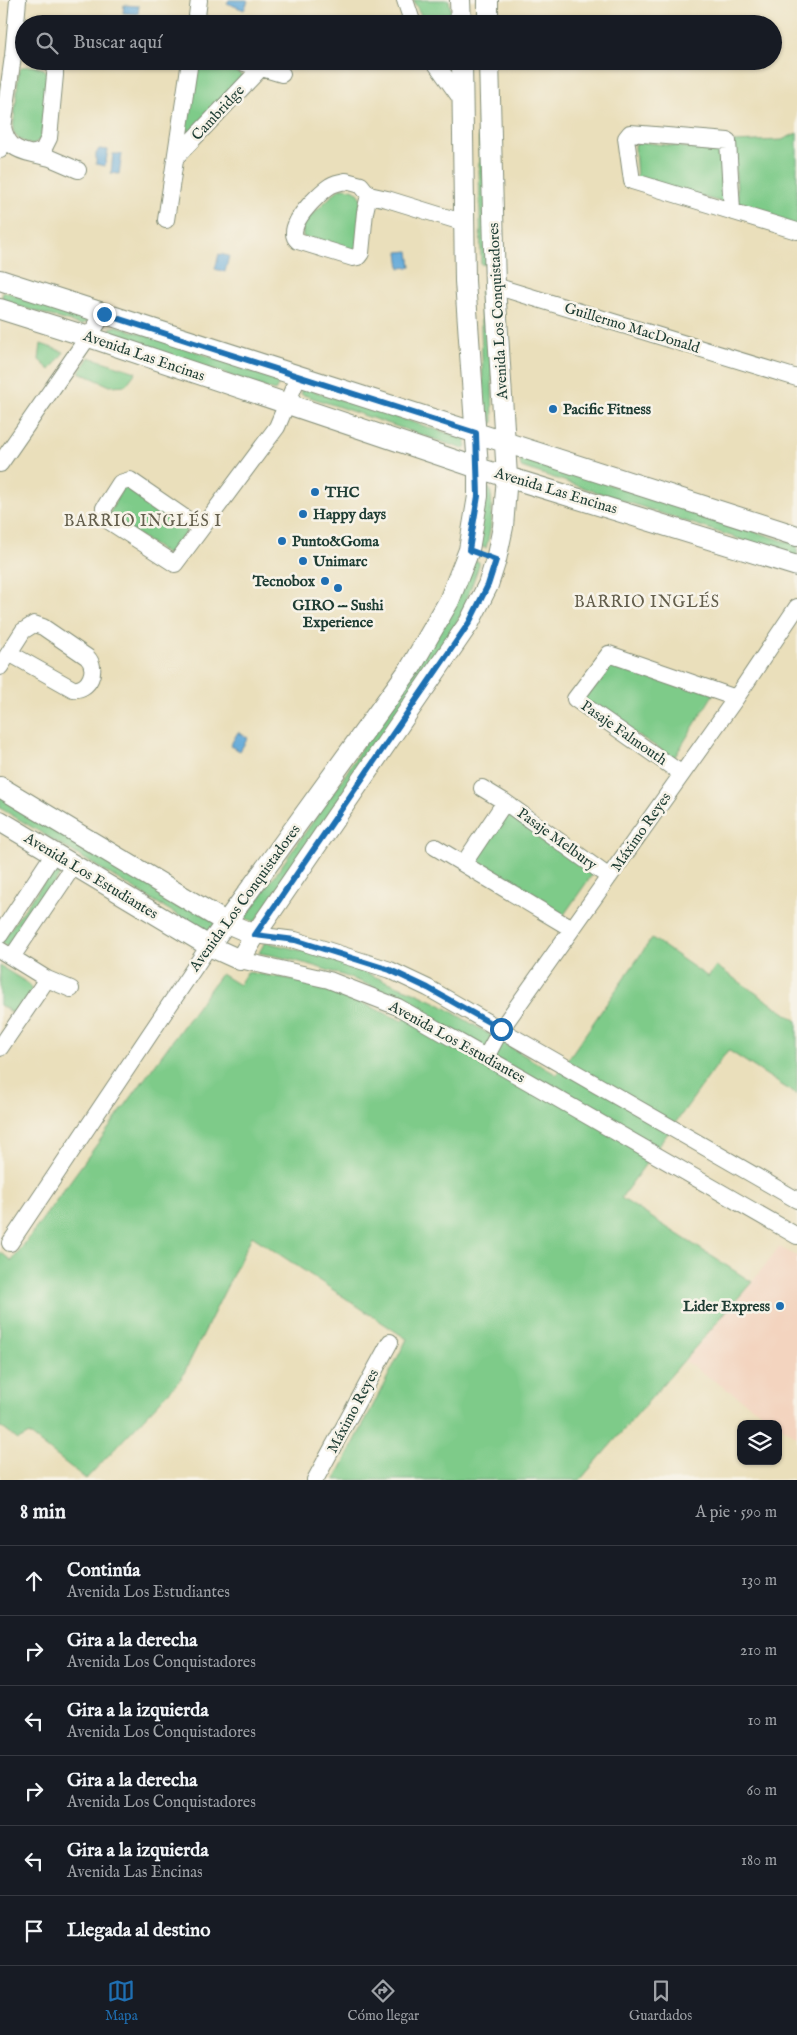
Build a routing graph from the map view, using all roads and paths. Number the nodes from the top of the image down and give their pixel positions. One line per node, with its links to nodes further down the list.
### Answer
1 (18, 0): 6 (street)
2 (199, 0): 7 (street)
3 (406, 0): 8 (street)
4 (460, 0): 9 (street)
5 (488, 0): 10 (street)
6 (18, 15)
7 (197, 15)
8 (410, 15)
9 (461, 15)
10 (488, 15)
11 (16, 70): 21 (street)
12 (55, 70): 23 (street)
13 (189, 70): 24 (street, Cambridge)
14 (259, 70): 24 (street, Cambridge)
15 (264, 70): 19 (street, Cambridge)
16 (440, 70): 20 (street)
17 (462, 70): 20 (street, Avenida Los Conquistadores)
18 (489, 70): 33 (street, Avenida Los Conquistadores)
19 (282, 74)
20 (464, 103): 29 (street, Avenida Los Conquistadores)
21 (3, 127): 22 (street); 23 (street)
22 (0, 150)
23 (33, 154): 25 (street)
24 (176, 157): 28 (street, Cambridge)
25 (78, 170)
26 (369, 195): 26 (street); 29 (street)
27 (732, 211): 27 (street); 30 (street)
28 (166, 220)
29 (465, 223): 32 (street, Avenida Los Conquistadores)
30 (797, 231)
31 (0, 280): 35 (street, Avenida Las Encinas)
32 (465, 281): 33 (street, Guillermo MacDonald); 40 (street, Avenida Los Conquistadores)
33 (495, 286): 38 (street, Guillermo MacDonald); 41 (street, Avenida Los Conquistadores)
34 (0, 309): 36 (street, Avenida Las Encinas)
35 (104, 314): 36 (street); 37 (street, Avenida Las Encinas)
36 (89, 337): 39 (street, Avenida Las Encinas); 42 (street)
37 (298, 377): 39 (street); 40 (street, Avenida Las Encinas)
38 (797, 378)
39 (288, 404): 43 (street, Avenida Las Encinas); 45 (street)
40 (476, 433): 41 (street, Avenida Las Encinas); 43 (street, Avenida Los Conquistadores)
41 (506, 442): 44 (street, Avenida Los Conquistadores); 46 (street, Avenida Las Encinas)
42 (0, 464)
43 (478, 468): 44 (street, Avenida Las Encinas); 47 (street, Avenida Los Conquistadores)
44 (507, 476): 48 (street, Avenida Los Conquistadores); 49 (street, Avenida Las Encinas)
45 (201, 529): 45 (street)
46 (797, 536)
47 (469, 550): 48 (street); 64 (street, Avenida Los Conquistadores)
48 (496, 560): 67 (street, Avenida Los Conquistadores)
49 (797, 566)
50 (797, 607): 53 (street, Máximo Reyes)
51 (9, 653): 51 (street); 52 (street)
52 (0, 667)
53 (736, 698): 54 (street, Máximo Reyes); 54 (street, Pasaje Falmouth)
54 (682, 774): 63 (street, Máximo Reyes)
55 (0, 787): 64 (street, Avenida Los Estudiantes)
56 (482, 788): 57 (street, Pasaje Melbury)
57 (505, 802): 61 (street, Pasaje Melbury); 63 (street, Pasaje Melbury)
58 (0, 821): 60 (street, Avenida Los Estudiantes)
59 (435, 847): 61 (street)
60 (54, 853): 62 (street, Avenida Los Estudiantes); 66 (street)
61 (464, 863): 65 (street)
62 (74, 866): 68 (street, Avenida Los Estudiantes); 69 (street)
63 (609, 877): 65 (street, Máximo Reyes)
64 (227, 923): 67 (street, Avenida Los Estudiantes); 68 (street, Avenida Los Conquistadores)
65 (572, 928): 73 (street, Máximo Reyes)
66 (0, 934)
67 (255, 935): 70 (street, Avenida Los Conquistadores); 73 (street, Avenida Los Estudiantes)
68 (209, 946): 70 (street, Avenida Los Estudiantes); 78 (street, Avenida Los Conquistadores)
69 (6, 953): 71 (street)
70 (240, 960): 75 (street, Avenida Los Estudiantes)
71 (47, 979): 72 (street); 74 (street)
72 (71, 989)
73 (501, 1029): 75 (street, Máximo Reyes); 76 (street, Avenida Los Estudiantes)
74 (0, 1048)
75 (486, 1057): 77 (street, Avenida Los Estudiantes)
76 (797, 1200)
77 (797, 1236)
78 (10, 1243)
79 (390, 1342): 80 (street, Máximo Reyes)
80 (316, 1480)

